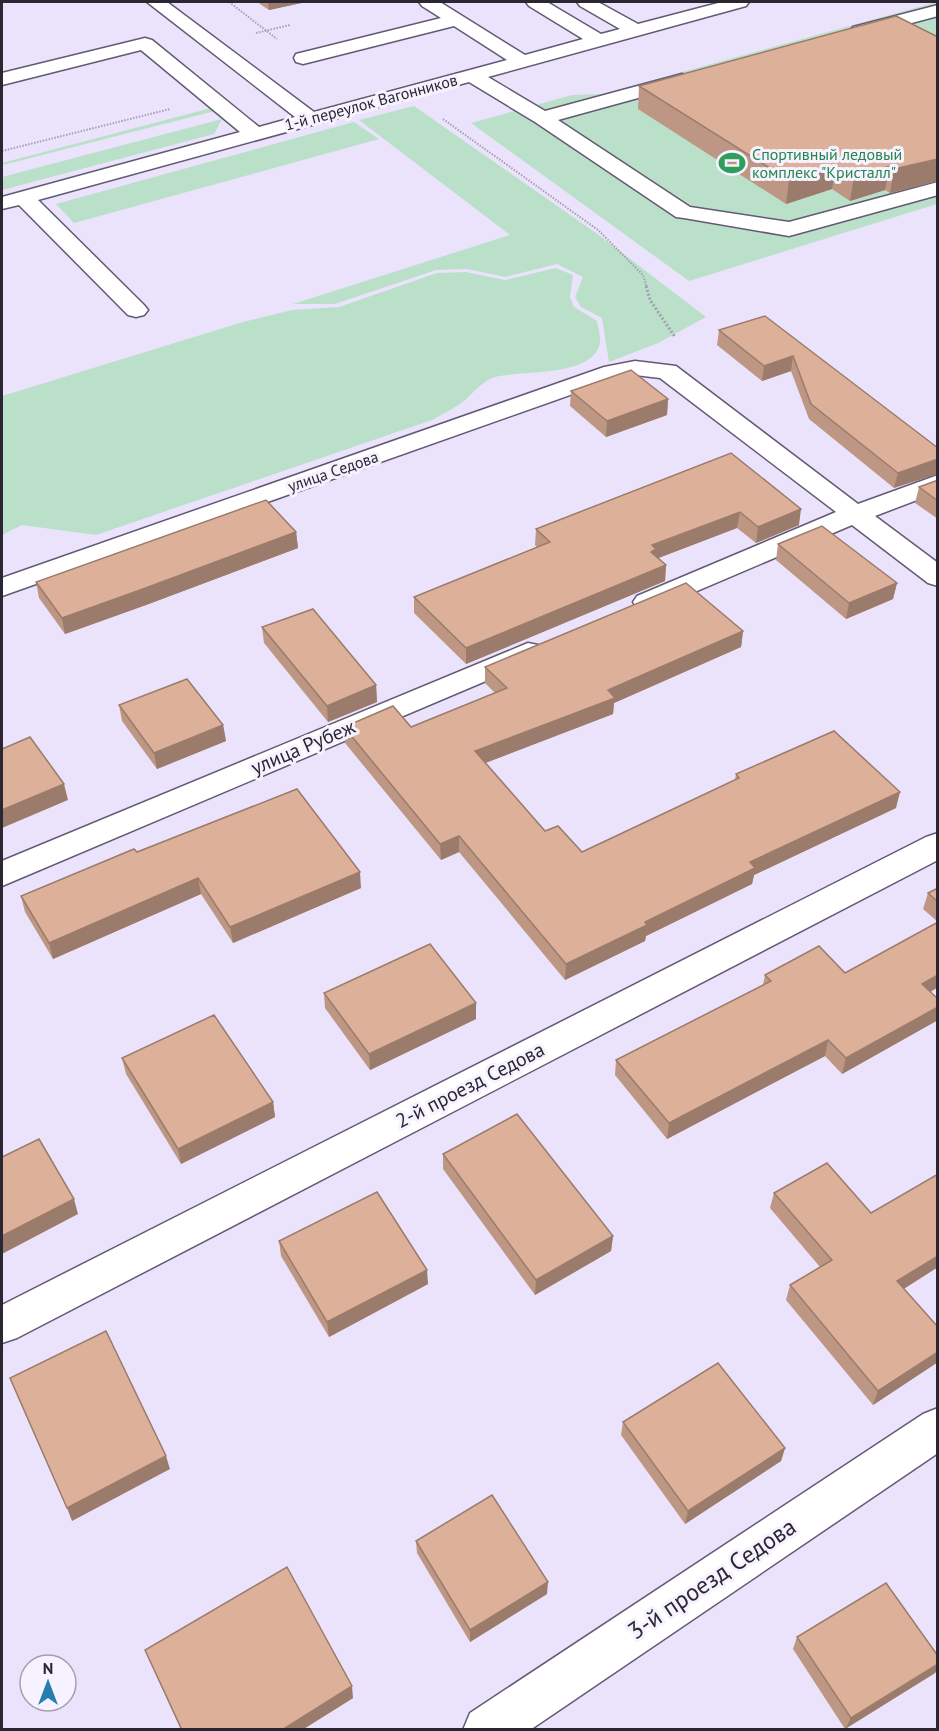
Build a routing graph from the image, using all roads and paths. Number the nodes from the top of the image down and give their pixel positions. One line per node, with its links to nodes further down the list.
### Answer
1 (156, 2): 21 (street)
2 (229, 2): 11 (path)
3 (428, 2): 9 (street)
4 (536, 2): 13 (street)
5 (740, 2): 10 (street, 1-й переулок Вагонников)
6 (619, 4): 7 (street)
7 (592, 5): 10 (street)
8 (938, 10): 12 (street)
9 (456, 20): 14 (street); 15 (street)
10 (635, 30): 13 (street, 1-й переулок Вагонников)
11 (267, 31)
12 (846, 35)
13 (598, 40): 15 (street, 1-й переулок Вагонников)
14 (303, 58)
15 (522, 61): 16 (street, 1-й переулок Вагонников)
16 (472, 75): 19 (street, 1-й переулок Вагонников); 22 (street)
17 (698, 75): 22 (street)
18 (2, 79): 20 (street)
19 (406, 93): 21 (street, 1-й переулок Вагонников); 29 (path)
20 (212, 99): 23 (street); 24 (path)
21 (309, 118): 23 (street, 1-й переулок Вагонников)
22 (542, 118): 25 (street)
23 (255, 134): 26 (street, 1-й переулок Вагонников)
24 (2, 151)
25 (938, 188)
26 (23, 197): 27 (street, 1-й переулок Вагонников); 28 (street)
27 (2, 203)
28 (136, 310)
29 (667, 371): 31 (street); 33 (street, улица Седова)
30 (938, 483): 31 (street)
31 (855, 514): 32 (street); 34 (street)
32 (938, 576)
33 (2, 586)
34 (625, 611)
35 (549, 643): 37 (street, улица Рубеж)
36 (938, 844): 38 (street, 2-й проезд Седова)
37 (2, 874)
38 (2, 1325)
39 (938, 1428): 40 (street, 3-й проезд Седова)
40 (487, 1730)

